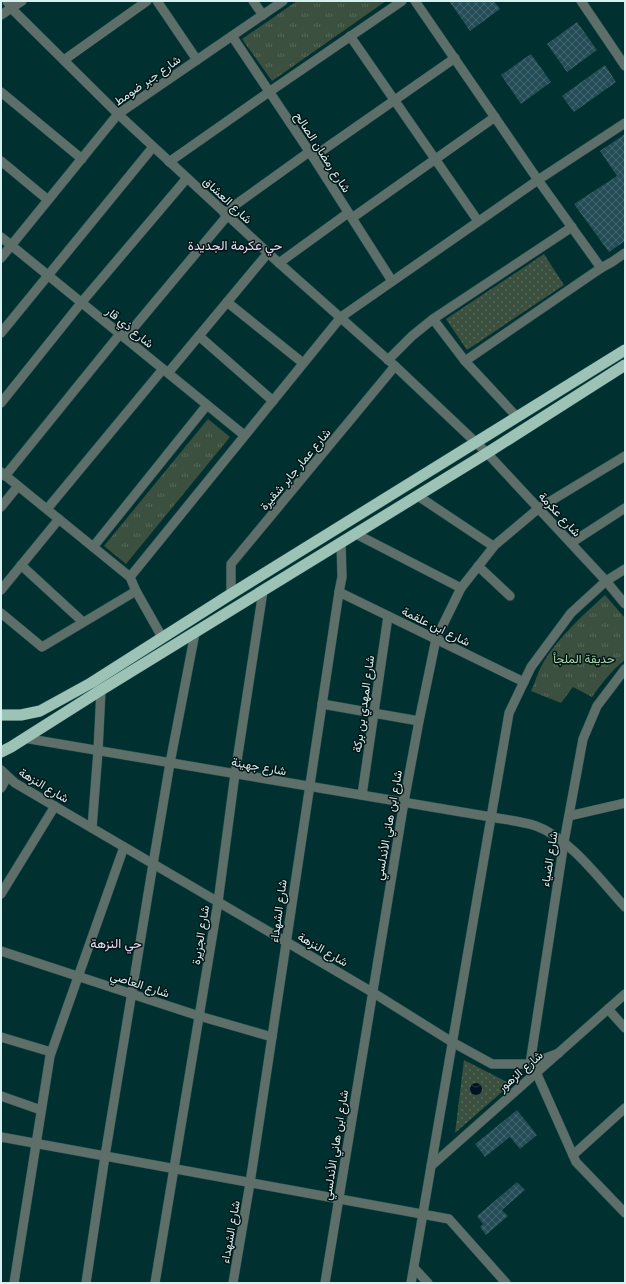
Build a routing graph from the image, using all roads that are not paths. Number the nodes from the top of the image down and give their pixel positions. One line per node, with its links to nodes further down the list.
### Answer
1 (22, 1): 9 (street)
2 (147, 1): 15 (street)
3 (157, 1): 16 (street)
4 (253, 1): 11 (street)
5 (283, 1): 11 (street, شارع جبر ضومط)
6 (402, 1): 13 (street)
7 (415, 1): 14 (street)
8 (581, 1): 17 (street)
9 (9, 5): 10 (street); 15 (street, شارع العشاق)
10 (1, 15)
11 (263, 15): 12 (street, شارع جبر ضومط)
12 (232, 36): 16 (street, شارع جبر ضومط); 19 (street, شارع رمضان الصالح)
13 (350, 36): 19 (street); 20 (street)
14 (455, 58): 20 (street); 22 (street)
15 (64, 60): 21 (street, شارع العشاق)
16 (197, 60): 21 (street, شارع جبر ضومط)
17 (625, 66)
18 (1, 92): 26 (street)
19 (269, 92): 25 (street, شارع رمضان الصالح); 29 (street)
20 (394, 100): 25 (street); 27 (street)
21 (118, 114): 24 (street, شارع العشاق); 26 (street, شارع جبر ضومط)
22 (495, 117): 27 (street); 31 (street)
23 (625, 123): 31 (street)
24 (153, 147): 29 (street, شارع العشاق); 44 (street)
25 (311, 154): 33 (street); 34 (street, شارع رمضان الصالح)
26 (82, 159): 32 (street, شارع جبر ضومط)
27 (436, 159): 34 (street); 35 (street)
28 (1, 161): 32 (street)
29 (169, 162): 30 (street, شارع العشاق)
30 (187, 178): 33 (street, شارع العشاق); 47 (street)
31 (538, 180): 35 (street); 36 (street)
32 (48, 200): 38 (street, شارع جبر ضومط)
33 (226, 214): 39 (street, شارع العشاق); 51 (street)
34 (350, 215): 42 (street); 45 (street, شارع رمضان الصالح)
35 (478, 222): 45 (street)
36 (572, 227): 43 (street); 49 (street, شارع عمار جابر شقيرة)
37 (1, 237): 38 (street, شارع ذي قار)
38 (11, 246): 41 (street, شارع جبر ضومط); 44 (street, شارع ذي قار)
39 (268, 253): 42 (street, شارع العشاق); 46 (street)
40 (625, 253): 43 (street)
41 (1, 258)
42 (279, 263): 48 (street, شارع العشاق)
43 (601, 268): 54 (street)
44 (47, 275): 47 (street, شارع ذي قار); 50 (street)
45 (392, 281): 48 (street)
46 (227, 302): 52 (street); 55 (street)
47 (81, 303): 51 (street, شارع ذي قار); 60 (street)
48 (341, 317): 55 (street); 56 (street, شارع العشاق)
49 (433, 319): 54 (street); 56 (street, شارع عمار جابر شقيرة)
50 (1, 333)
51 (122, 336): 58 (street, شارع ذي قار); 67 (street)
52 (199, 336): 58 (street); 59 (street)
53 (625, 350): 62 (highway)
54 (465, 361): 62 (street)
55 (303, 363): 59 (street)
56 (392, 363): 64 (street, شارع العشاق); 90 (street, شارع عمار جابر شقيرة)
57 (625, 365): 65 (highway)
58 (165, 371): 61 (street, شارع ذي قار); 73 (street)
59 (273, 401): 63 (street)
60 (1, 403)
61 (207, 405): 63 (street, شارع ذي قار); 79 (street)
62 (517, 417): 64 (highway)
63 (244, 435): 83 (street)
64 (476, 443): 65 (street, شارع عكرمة); 90 (highway)
65 (487, 453): 69 (highway); 71 (street, شارع عكرمة)
66 (625, 456): 71 (street, شارع ابن هاني الأندلسي)
67 (3, 474): 68 (street)
68 (18, 486): 70 (street); 73 (street)
69 (418, 496): 75 (highway); 78 (street)
70 (1, 507)
71 (539, 508): 77 (street, شارع عكرمة); 78 (street, شارع ابن هاني الأندلسي)
72 (625, 508): 77 (street)
73 (47, 510): 74 (street)
74 (59, 519): 79 (street); 80 (street)
75 (356, 534): 76 (highway); 85 (street)
76 (341, 543): 88 (highway); 89 (street, شارع الشهداء)
77 (571, 543): 84 (street, شارع عكرمة)
78 (493, 546): 81 (street, شارع ابن هاني الأندلسي)
79 (93, 547): 83 (street)
80 (21, 565): 86 (street); 95 (street)
81 (478, 566): 85 (street, شارع ابن هاني الأندلسي); 91 (street)
82 (625, 569): 84 (street)
83 (130, 577): 87 (street)
84 (606, 581): 92 (street, شارع عكرمة); 100 (street)
85 (461, 588): 98 (street, شارع ابن هاني الأندلسي)
86 (1, 590)
87 (136, 591): 95 (street); 97 (street)
88 (263, 591): 96 (highway); 111 (street, شارع الجزيرة)
89 (338, 592): 94 (street, شارع ابن علقمة); 102 (street, شارع الشهداء)
90 (231, 594): 97 (highway)
91 (510, 596)
92 (625, 604)
93 (1, 613): 95 (street)
94 (388, 616): 98 (street, شارع ابن علقمة); 103 (street, شارع المهدي بن بركة)
95 (83, 622)
96 (195, 633): 101 (highway); 109 (street)
97 (162, 637): 104 (highway)
98 (436, 639): 100 (street, شارع ابن علقمة); 105 (street, شارع ابن هاني الأندلسي)
99 (625, 669): 119 (street, شارع الضياء)
100 (524, 682): 118 (street)
101 (101, 690): 106 (highway); 107 (street)
102 (322, 704): 103 (street); 112 (street, شارع الشهداء)
103 (374, 713): 105 (street); 114 (street, شارع المهدي بن بركة)
104 (1, 715)
105 (419, 721): 115 (street, شارع ابن هاني الأندلسي)
106 (24, 738): 107 (street, شارع جهينة); 108 (highway)
107 (98, 751): 109 (street, شارع جهينة); 120 (street)
108 (1, 752)
109 (170, 763): 111 (street, شارع جهينة); 123 (street)
110 (4, 774): 113 (street); 117 (street, شارع النزهة)
111 (235, 774): 112 (street, شارع جهينة); 125 (street, شارع الجزيرة)
112 (309, 786): 114 (street, شارع جهينة); 127 (street, شارع الشهداء)
113 (1, 788)
114 (362, 795): 115 (street, شارع جهينة)
115 (404, 802): 118 (street, شارع جهينة); 130 (street, شارع ابن هاني الأندلسي)
116 (625, 802): 119 (street)
117 (55, 806): 120 (street, شارع النزهة); 124 (street)
118 (491, 816): 121 (street, شارع جهينة); 138 (street)
119 (569, 816): 121 (street, شارع الضياء)
120 (92, 828): 122 (street, شارع النزهة)
121 (564, 842): 126 (street, شارع جهينة); 141 (street, شارع الضياء)
122 (124, 847): 123 (street, شارع النزهة); 129 (street)
123 (153, 864): 125 (street, شارع النزهة); 131 (street)
124 (1, 894)
125 (218, 902): 127 (street, شارع النزهة); 134 (street, شارع الجزيرة)
126 (625, 907)
127 (286, 941): 130 (street, شارع النزهة); 137 (street, شارع الشهداء)
128 (1, 951): 129 (street, شارع العاصي)
129 (78, 977): 131 (street, شارع العاصي); 139 (street)
130 (372, 992): 138 (street, شارع النزهة); 153 (street, شارع ابن هاني الأندلسي)
131 (132, 994): 134 (street, شارع العاصي); 149 (street)
132 (625, 994): 133 (street, شارع الزهور)
133 (608, 1009): 135 (street); 140 (street, شارع الزهور)
134 (199, 1016): 137 (street, شارع العاصي); 151 (street, شارع الجزيرة)
135 (625, 1028)
136 (1, 1037): 139 (street)
137 (272, 1037): 152 (street, شارع الشهداء)
138 (452, 1042): 141 (street, شارع النزهة); 150 (street)
139 (52, 1052): 145 (street)
140 (559, 1053): 141 (street, شارع النزهة); 142 (street, شارع الزهور)
141 (530, 1064): 142 (street)
142 (536, 1072): 148 (street); 150 (street, شارع الزهور)
143 (1, 1096): 145 (street)
144 (625, 1108): 148 (street)
145 (42, 1110): 147 (street)
146 (1, 1137): 147 (street)
147 (36, 1143): 149 (street); 157 (street)
148 (573, 1155): 154 (street)
149 (105, 1156): 151 (street); 158 (street)
150 (431, 1166): 155 (street)
151 (174, 1169): 152 (street); 159 (street, شارع الجزيرة)
152 (250, 1183): 153 (street); 160 (street, شارع الشهداء)
153 (339, 1199): 155 (street); 161 (street, شارع ابن هاني الأندلسي)
154 (625, 1213)
155 (423, 1215): 156 (street); 164 (street)
156 (414, 1268): 162 (street); 163 (street)
157 (14, 1283)
158 (86, 1283)
159 (155, 1283)
160 (233, 1283)
161 (325, 1283)
162 (411, 1283)
163 (428, 1283)
164 (506, 1283)

